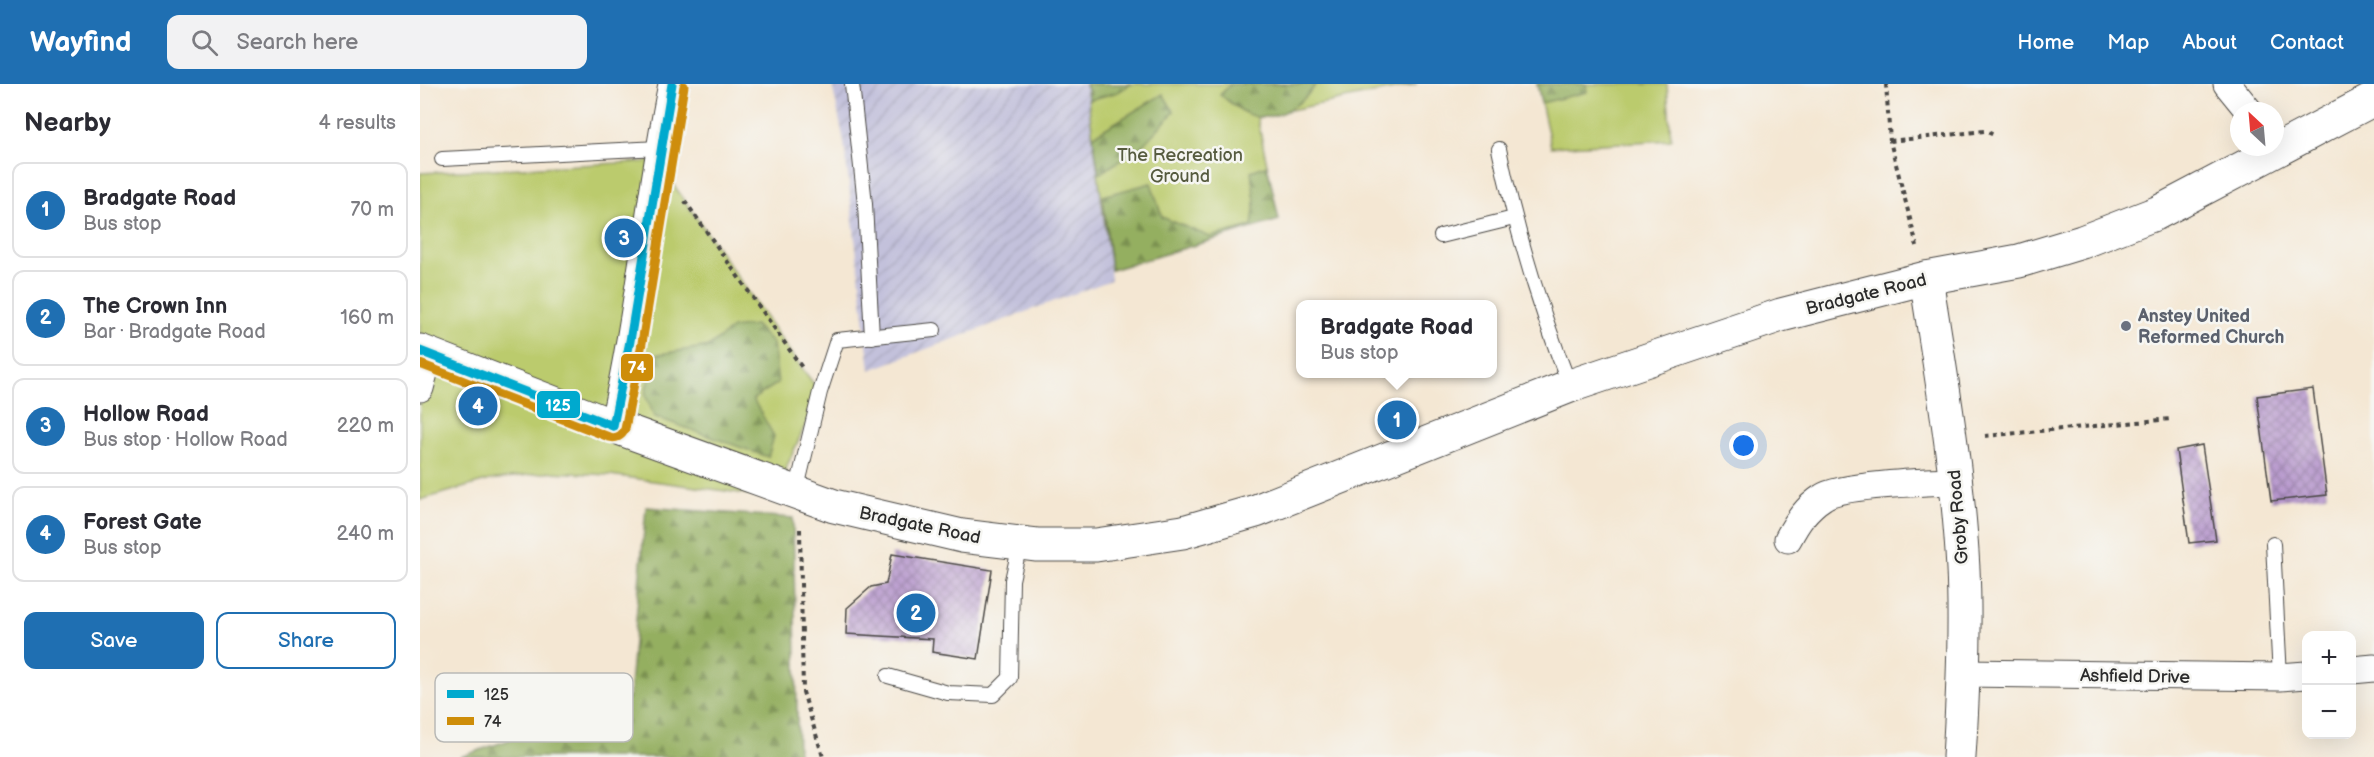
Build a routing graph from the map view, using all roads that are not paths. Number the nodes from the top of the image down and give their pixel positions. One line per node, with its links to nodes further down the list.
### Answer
1 (672, 84): 8 (street)
2 (852, 84): 15 (lane)
3 (2227, 84): 5 (street)
4 (2374, 99): 6 (street, Bradgate Road)
5 (2242, 102)
6 (2284, 142)
7 (1499, 149): 11 (lane)
8 (658, 154): 10 (lane); 19 (street)
9 (2258, 156): 13 (street, Bradgate Road)
10 (442, 159)
11 (1514, 218): 12 (lane); 17 (lane)
12 (1442, 236)
13 (1926, 279): 17 (street, Bradgate Road); 20 (street, Groby Road)
14 (934, 330): 15 (lane)
15 (872, 337): 21 (lane)
16 (424, 353): 18 (street); 19 (street, Bradgate Road)
17 (1570, 386): 23 (street, Bradgate Road)
18 (420, 388)
19 (613, 426): 21 (street, Bradgate Road)
20 (1955, 481): 22 (street); 27 (street, Groby Road)
21 (796, 492): 23 (street, Bradgate Road)
22 (1788, 539)
23 (1020, 543): 28 (lane)
24 (2273, 544): 29 (lane)
25 (2374, 668): 26 (street)
26 (2356, 670)
27 (1964, 673): 29 (street, Ashfield Drive); 30 (street, Groby Road)
28 (888, 676)
29 (2293, 676)
30 (1959, 757)

